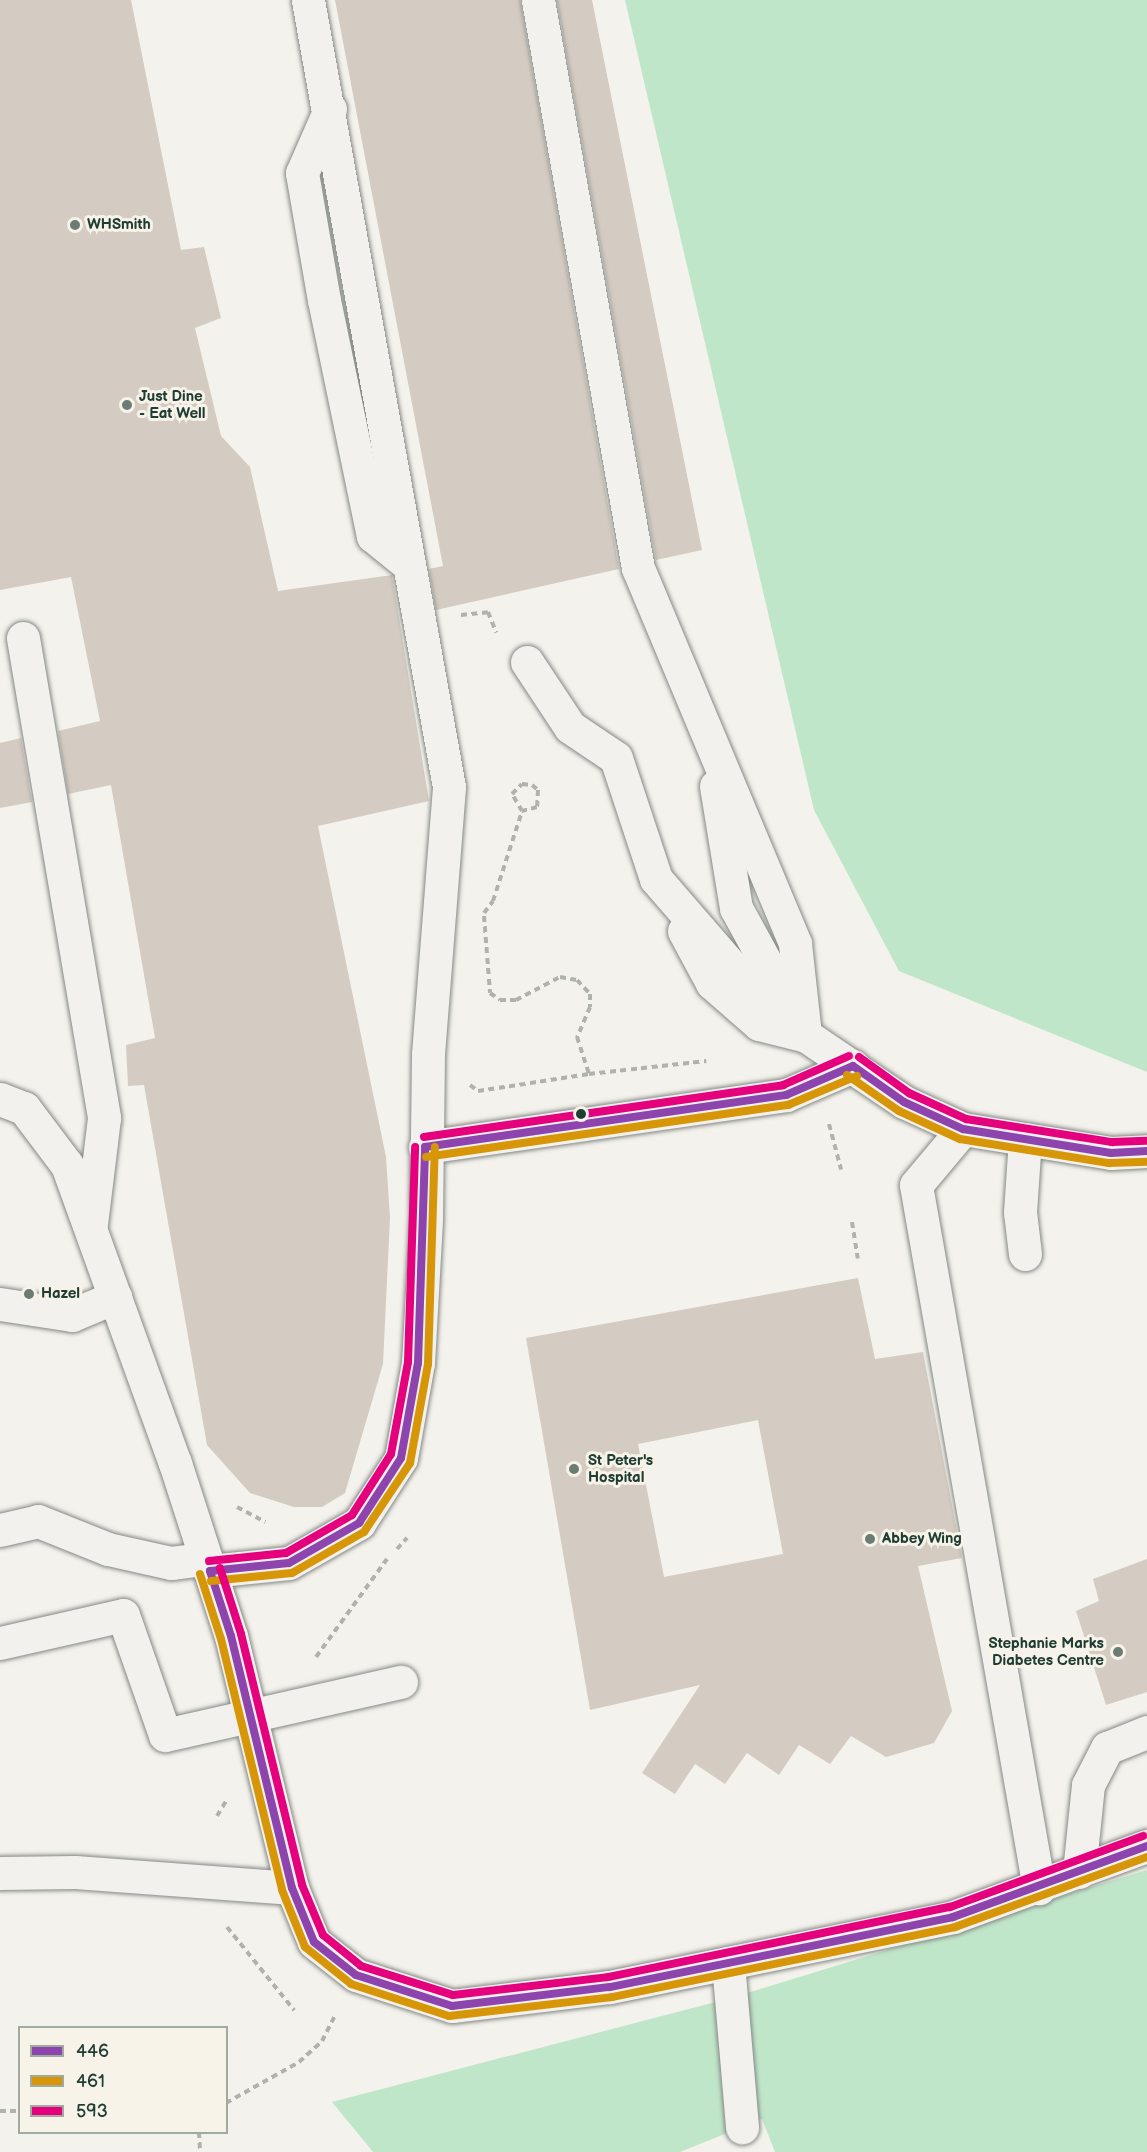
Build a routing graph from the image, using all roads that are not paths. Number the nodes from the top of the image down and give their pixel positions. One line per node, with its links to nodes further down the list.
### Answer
1 (308, 0): 14 (street)
2 (538, 0): 5 (street)
3 (23, 638): 16 (street)
4 (527, 662): 6 (street)
5 (710, 741): 7 (street); 9 (street)
6 (656, 879): 8 (street); 9 (street)
7 (736, 908): 8 (street); 9 (street)
8 (702, 931): 9 (street)
9 (805, 1035): 10 (street)
10 (853, 1066): 12 (street); 14 (street)
11 (0, 1099): 16 (street)
12 (963, 1129): 13 (street); 30 (street)
13 (1025, 1139): 15 (street); 17 (street)
14 (424, 1147): 21 (street)
15 (1147, 1151)
16 (90, 1229): 18 (street)
17 (1025, 1254)
18 (115, 1297): 19 (street); 21 (street)
19 (0, 1304)
20 (0, 1530): 21 (street)
21 (208, 1565): 24 (street)
22 (0, 1643): 24 (street)
23 (401, 1682): 24 (street)
24 (250, 1717): 29 (street)
25 (1147, 1732): 28 (street)
26 (1147, 1846): 28 (street)
27 (0, 1872): 29 (street)
28 (1079, 1872): 30 (street)
29 (292, 1888): 31 (street)
30 (1039, 1888): 31 (street)
31 (728, 1963): 32 (street)
32 (742, 2127)

